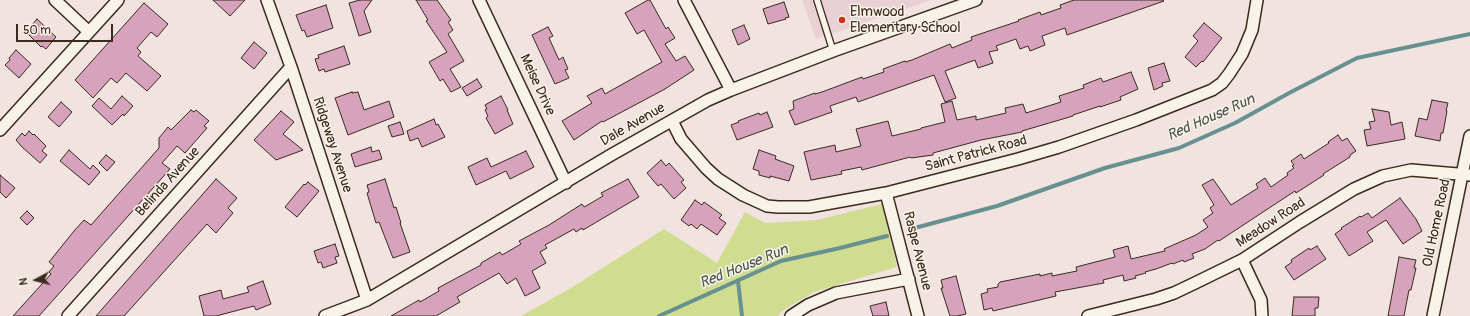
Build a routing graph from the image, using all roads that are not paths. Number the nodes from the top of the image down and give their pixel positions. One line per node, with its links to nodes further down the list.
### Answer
1 (55, 0): 10 (street)
2 (118, 0): 10 (street)
3 (267, 0): 12 (street, Ridgeway Avenue)
4 (479, 0): 18 (street, Meise Drive)
5 (684, 0): 13 (street)
6 (817, 0): 11 (lane)
7 (976, 0): 9 (street, Dale Avenue)
8 (1256, 0): 19 (street, Saint Patrick Road)
9 (953, 4): 11 (street, Dale Avenue)
10 (90, 32): 15 (street)
11 (833, 51): 13 (street, Dale Avenue)
12 (291, 67): 22 (street, Ridgeway Avenue); 23 (street, Belinda Avenue)
13 (731, 90): 14 (street, Dale Avenue)
14 (672, 120): 18 (street, Dale Avenue); 19 (street, Saint Patrick Road)
15 (0, 130)
16 (1470, 136): 17 (street, Old Home Road)
17 (1466, 174): 20 (street, Meadow Road); 29 (street, Old Home Road)
18 (566, 183): 22 (street, Dale Avenue)
19 (886, 193): 21 (street, Raspe Avenue)
20 (1242, 260): 27 (street, Meadow Road); 28 (street)
21 (909, 279): 25 (street); 26 (street, Raspe Avenue)
22 (367, 300): 24 (street, Dale Avenue)
23 (68, 316)
24 (325, 316)
25 (791, 316)
26 (918, 316)
27 (1088, 316)
28 (1262, 316)
29 (1434, 316)

